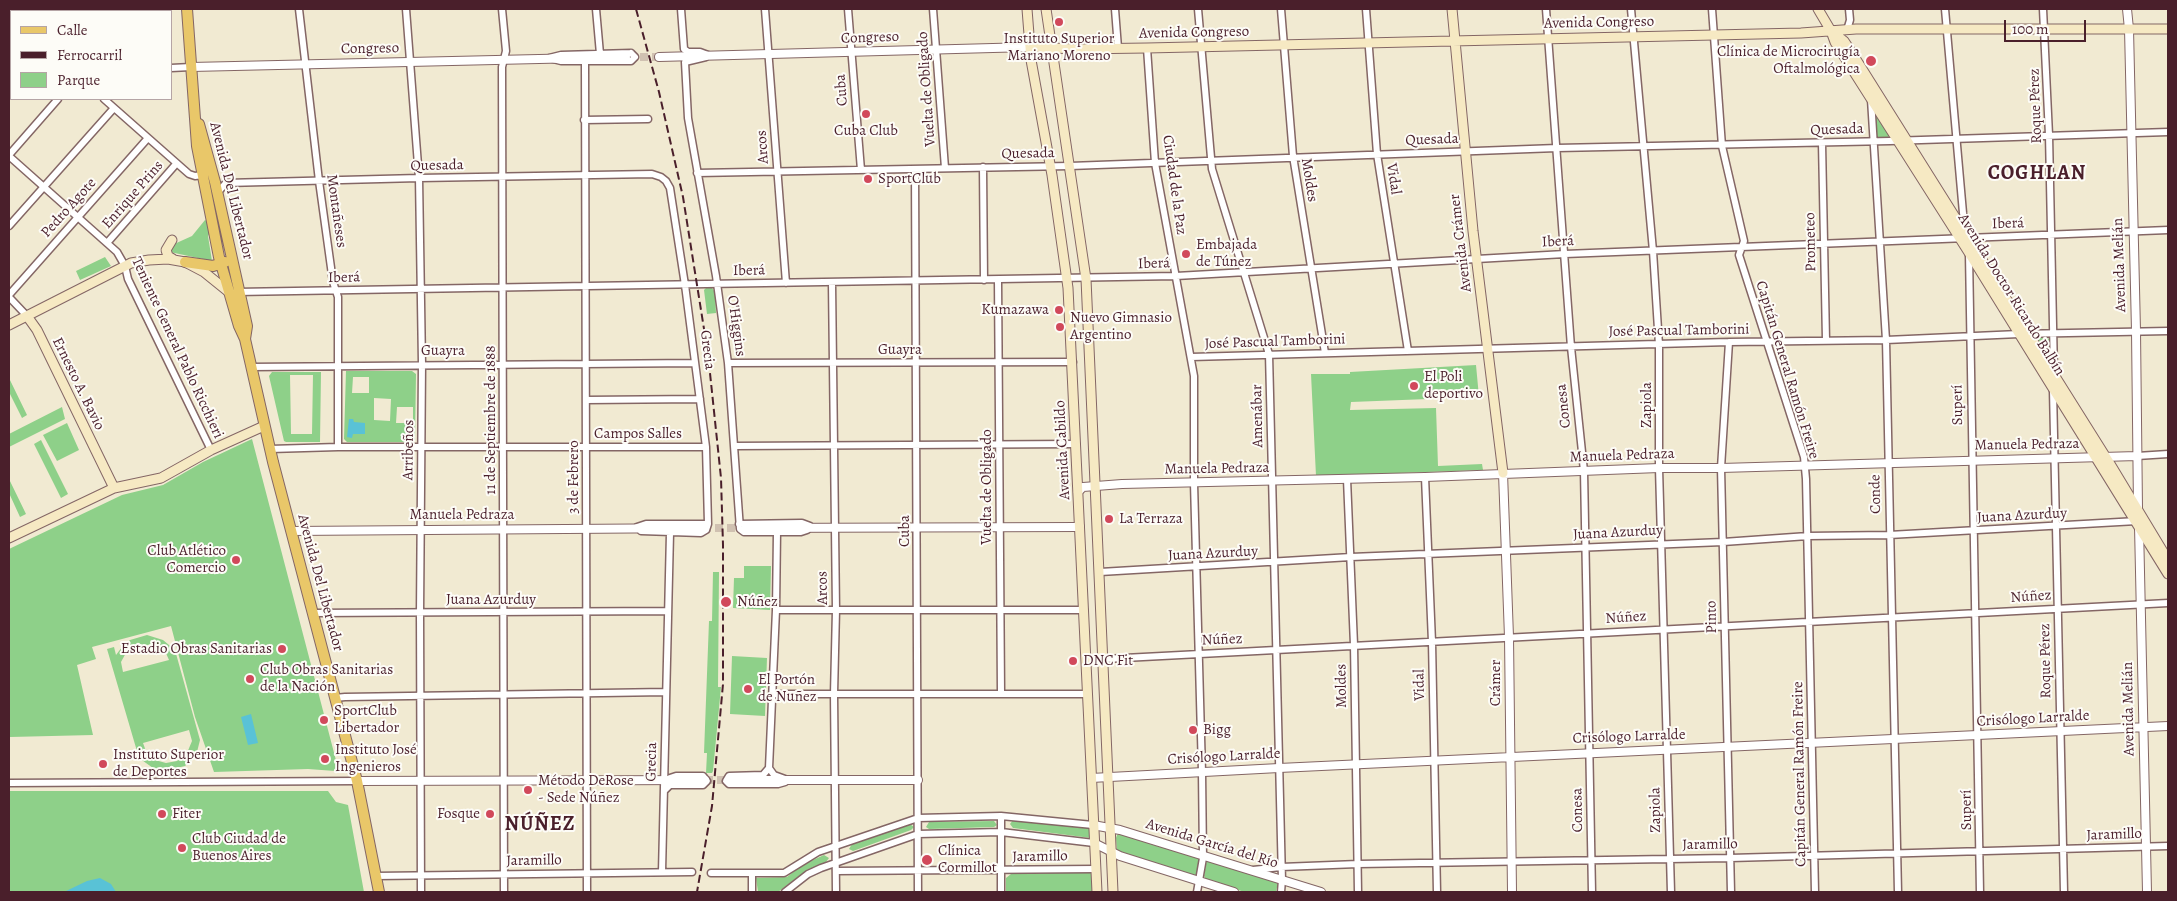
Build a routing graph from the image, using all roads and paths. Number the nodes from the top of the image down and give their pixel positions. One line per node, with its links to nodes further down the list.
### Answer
1 (187, 9): 57 (main road, Avenida Del Libertador)
2 (299, 9): 55 (street, Montañeses)
3 (406, 9): 52 (street, Arribeños)
4 (502, 9): 51 (street, 11 de Septiembre de 1888)
5 (596, 9): 45 (street)
6 (681, 9): 47 (street, Congreso)
7 (765, 9): 46 (street, Arcos)
8 (848, 9): 44 (street, Cuba)
9 (933, 9): 43 (street, Vuelta de Obligado)
10 (1027, 9): 39 (main road, Avenida Cabildo)
11 (1046, 9): 42 (main road, Avenida Cabildo)
12 (1115, 9): 40 (street)
13 (1198, 9): 38 (street, Amenábar)
14 (1281, 9): 37 (street, Moldes)
15 (1366, 9): 36 (street, Vidal)
16 (1452, 9): 34 (main road, Avenida Crámer)
17 (1546, 9): 33 (street, Conesa)
18 (1631, 9): 32 (street, Zapiola)
19 (1712, 9): 31 (street, Capitán General Ramón Freire)
20 (1818, 9): 28 (main road, Avenida Doctor Ricardo Balbín)
21 (1849, 9): 29 (street)
22 (1945, 9): 26 (street)
23 (2043, 9): 30 (street, Roque Pérez)
24 (2127, 9): 27 (street, Avenida Melián)
25 (2168, 28): 27 (main road, Avenida Congreso)
26 (1947, 29): 29 (main road, Avenida Congreso); 30 (main road, Avenida Congreso); 69 (street)
27 (2129, 29): 30 (main road, Avenida Congreso); 66 (street, Avenida Melián)
28 (1831, 30): 29 (main road, Avenida Congreso); 31 (main road, Avenida Congreso); 35 (main road, Avenida Doctor Ricardo Balbín); 58 (main road, Avenida Doctor Ricardo Balbín)
29 (1847, 30): 35 (main road)
30 (2045, 30): 67 (street, Roque Pérez)
31 (1714, 35): 32 (main road, Avenida Congreso); 73 (street, Capitán General Ramón Freire)
32 (1634, 36): 33 (main road, Avenida Congreso); 75 (street, Zapiola)
33 (1548, 38): 34 (main road, Avenida Congreso); 74 (street, Conesa)
34 (1455, 41): 36 (main road, Avenida Congreso); 76 (main road, Avenida Crámer)
35 (1844, 41): 71 (main road, Avenida Doctor Ricardo Balbín)
36 (1368, 42): 37 (main road, Avenida Congreso); 77 (street, Vidal)
37 (1283, 45): 38 (main road, Avenida Congreso); 79 (street, Moldes)
38 (1201, 47): 41 (main road, Avenida Congreso); 80 (street, Amenábar)
39 (1034, 48): 42 (main road, Avenida Congreso); 43 (street, Congreso); 83 (main road, Avenida Cabildo)
40 (1118, 48): 41 (main road, Avenida Congreso); 42 (main road, Avenida Congreso)
41 (1148, 48): 81 (street, Ciudad de la Paz)
42 (1051, 49): 84 (main road, Avenida Cabildo)
43 (936, 50): 44 (street, Congreso); 86 (street, Vuelta de Obligado)
44 (852, 52): 46 (street, Congreso); 88 (street, Cuba)
45 (600, 54): 50 (street, Congreso); 53 (street, Congreso)
46 (768, 54): 47 (street, Congreso); 89 (street, Arcos)
47 (710, 56): 49 (street, Congreso); 54 (street, Congreso)
48 (626, 57): 50 (street, Congreso)
49 (659, 57)
50 (549, 58): 51 (street, Congreso); 53 (street, Congreso)
51 (504, 59): 52 (street, Congreso); 93 (street, 11 de Septiembre de 1888)
52 (410, 62): 55 (street, Congreso); 95 (street, Arribeños)
53 (584, 62): 64 (street, 3 de Febrero)
54 (684, 62): 90 (street, O'Higgins)
55 (304, 64): 57 (street, Congreso); 96 (street, Montañeses)
56 (172, 68): 57 (street)
57 (191, 68): 62 (main road, Avenida Del Libertador)
58 (1870, 96): 70 (street, Conde); 71 (main road, Avenida Doctor Ricardo Balbín)
59 (57, 100): 78 (street)
60 (105, 100): 61 (street)
61 (114, 108): 68 (street); 97 (street)
62 (194, 109): 91 (main road, Avenida Del Libertador); 98 (main road, Avenida Del Libertador)
63 (648, 119): 64 (street)
64 (584, 120): 92 (street, 3 de Febrero)
65 (2168, 132): 66 (street, Quesada)
66 (2130, 133): 67 (street, Quesada); 103 (street, Avenida Melián)
67 (2050, 135): 69 (street, Quesada); 104 (street, Roque Pérez)
68 (148, 138): 82 (street); 100 (street, Pedro Agote)
69 (1956, 139): 71 (street, Quesada); 105 (street)
70 (1872, 141): 71 (street, Quesada); 72 (street, Quesada); 107 (street, Conde)
71 (1903, 141): 105 (main road, Avenida Doctor Ricardo Balbín)
72 (1822, 143): 73 (street, Quesada); 109 (street, Prometeo)
73 (1722, 146): 75 (street, Quesada); 110 (street, Capitán General Ramón Freire)
74 (1557, 148): 75 (street, Quesada); 76 (street, Quesada); 113 (street, Conesa)
75 (1644, 148): 111 (street, Zapiola)
76 (1465, 152): 77 (street, Quesada); 116 (main road, Avenida Crámer)
77 (1377, 154): 79 (street, Quesada); 119 (street, Vidal)
78 (9, 155): 97 (street, Teniente General Pablo Ricchieri)
79 (1293, 156): 80 (street, Quesada); 121 (street, Moldes)
80 (1211, 160): 81 (street, Quesada); 122 (street, Amenábar)
81 (1155, 163): 84 (street, Quesada); 123 (street, Ciudad de la Paz)
82 (176, 164): 91 (street); 108 (street, Enrique Prins)
83 (1049, 166): 84 (street, Quesada); 85 (street, Quesada); 124 (main road, Avenida Cabildo)
84 (1070, 166): 125 (main road, Avenida Cabildo)
85 (983, 167): 86 (street, Quesada); 126 (street)
86 (945, 168): 87 (street, Quesada)
87 (915, 169): 88 (street, Quesada); 128 (street, Cuba)
88 (861, 170): 89 (street, Quesada)
89 (777, 172): 90 (street, Quesada); 129 (street, Arcos)
90 (697, 173): 131 (street, O'Higgins)
91 (203, 174): 99 (main road, Avenida Del Libertador)
92 (585, 176): 93 (street, Quesada); 94 (street, Quesada); 133 (street, 3 de Febrero)
93 (502, 177): 95 (street, Quesada); 134 (street, 11 de Septiembre de 1888)
94 (661, 177): 132 (street, Grecia)
95 (419, 178): 96 (street, Quesada); 135 (street, Arribeños)
96 (319, 181): 98 (street, Quesada); 136 (street, Montañeses)
97 (44, 187): 100 (street, Teniente General Pablo Ricchieri); 101 (street)
98 (218, 192): 99 (main road); 114 (main road, Avenida Del Libertador)
99 (209, 207): 118 (main road, Avenida Del Libertador)
100 (78, 217): 108 (street, Teniente General Pablo Ricchieri); 138 (street, Pedro Agote)
101 (9, 226)
102 (2168, 230): 103 (street, Iberá)
103 (2133, 231): 104 (street, Iberá); 141 (street, Avenida Melián)
104 (2052, 235): 105 (street, Iberá); 143 (street, Roque Pérez)
105 (1964, 239): 107 (street, Iberá); 112 (main road, Avenida Doctor Ricardo Balbín); 144 (main road, Avenida Doctor Ricardo Balbín)
106 (172, 240): 115 (main road)
107 (1879, 241): 109 (street, Iberá); 147 (street, Conde)
108 (108, 243): 120 (street, Teniente General Pablo Ricchieri)
109 (1823, 245): 110 (street, Iberá); 146 (street, Prometeo)
110 (1742, 247): 111 (street, Iberá); 149 (street, Capitán General Ramón Freire)
111 (1653, 252): 113 (street, Iberá); 150 (street, Zapiola)
112 (1968, 252): 144 (main road, Avenida Doctor Ricardo Balbín); 145 (street, Superí)
113 (1565, 254): 116 (street, Iberá); 151 (street, Conesa)
114 (232, 256): 118 (main road); 137 (main road, Avenida Del Libertador)
115 (173, 259): 117 (main road); 120 (main road)
116 (1477, 259): 119 (street, Iberá); 152 (main road, Avenida Crámer)
117 (185, 262): 118 (main road); 137 (main road)
118 (221, 264): 137 (main road, Avenida Del Libertador)
119 (1394, 265): 121 (street, Iberá); 153 (street, Vidal)
120 (125, 266): 139 (main road); 184 (street, Teniente General Pablo Ricchieri)
121 (1310, 270): 122 (street, Iberá); 154 (street, Moldes)
122 (1244, 273): 123 (street, Iberá); 155 (street, Amenábar)
123 (1176, 276): 125 (street, Iberá); 156 (street, Ciudad de la Paz)
124 (1067, 279): 125 (street, Iberá); 127 (street, Iberá); 159 (main road, Avenida Cabildo)
125 (1086, 279): 200 (main road, Avenida Cabildo)
126 (984, 280): 127 (street, Iberá); 128 (street, Iberá)
127 (998, 280): 158 (street, Vuelta de Obligado)
128 (916, 282): 130 (street, Iberá); 157 (street, Cuba)
129 (786, 283): 130 (street, Iberá); 131 (street, Iberá)
130 (832, 283): 162 (street, Arcos)
131 (718, 284): 132 (street, Iberá); 165 (street, O'Higgins)
132 (686, 285): 133 (street, Iberá); 161 (street, Grecia)
133 (585, 286): 134 (street, Iberá); 164 (street, 3 de Febrero)
134 (502, 287): 135 (street, Iberá); 160 (street, 11 de Septiembre de 1888)
135 (420, 288): 136 (street, Iberá); 163 (street, Arribeños)
136 (336, 290): 137 (street, Iberá); 166 (street, Montañeses)
137 (234, 292): 167 (main road, Avenida Del Libertador)
138 (9, 296): 139 (street, Ernesto A. Bavio)
139 (27, 316): 140 (main road); 201 (main road, Ernesto A. Bavio)
140 (9, 324)
141 (2136, 331): 142 (street, José Pascual Tamborini); 143 (street, José Pascual Tamborini); 186 (street, Avenida Melián)
142 (2168, 331)
143 (2053, 333): 144 (street, José Pascual Tamborini); 168 (street, Roque Pérez)
144 (2024, 334): 145 (street, José Pascual Tamborini); 168 (main road, Avenida Doctor Ricardo Balbín); 169 (main road, Avenida Doctor Ricardo Balbín)
145 (1969, 337): 147 (street, José Pascual Tamborini); 189 (street, Superí)
146 (1826, 340): 147 (street, José Pascual Tamborini); 149 (street, José Pascual Tamborini)
147 (1886, 340): 190 (street, Conde)
148 (1729, 342): 149 (street, José Pascual Tamborini); 150 (street, José Pascual Tamborini); 193 (street, Pinto)
149 (1766, 342): 191 (street, Capitán General Ramón Freire)
150 (1659, 345): 151 (street, José Pascual Tamborini); 192 (street, Zapiola)
151 (1571, 346): 152 (street, José Pascual Tamborini); 194 (street, Conesa)
152 (1487, 349): 153 (street, José Pascual Tamborini); 195 (main road, Avenida Crámer)
153 (1408, 351): 154 (street, José Pascual Tamborini)
154 (1326, 353): 155 (street, José Pascual Tamborini)
155 (1268, 354): 156 (street, José Pascual Tamborini); 198 (street, Amenábar)
156 (1191, 357): 199 (street, Ciudad de la Paz)
157 (916, 362): 158 (street, Guayra); 162 (street, Guayra); 175 (street, Cuba)
158 (998, 362): 159 (street, Guayra); 173 (street, Vuelta de Obligado)
159 (1073, 362): 174 (main road, Avenida Cabildo)
160 (503, 363): 163 (street, Guayra); 164 (street, Guayra); 181 (street, 11 de Septiembre de 1888)
161 (696, 363): 164 (street, Guayra); 170 (street, Grecia)
162 (834, 363): 165 (street, Guayra); 179 (street, Arcos)
163 (422, 364): 166 (street, Guayra); 182 (street, Arribeños)
164 (586, 364): 171 (street, 3 de Febrero)
165 (728, 364): 178 (street, O'Higgins)
166 (339, 365): 167 (street, Guayra); 180 (street, Montañeses)
167 (251, 367): 172 (main road, Avenida Del Libertador)
168 (2054, 374): 169 (street, Roque Pérez); 187 (main road, Avenida Doctor Ricardo Balbín)
169 (2053, 388): 187 (main road, Avenida Doctor Ricardo Balbín); 188 (street, Roque Pérez)
170 (700, 399): 171 (street); 177 (street, Grecia)
171 (586, 400): 176 (street, 3 de Febrero)
172 (264, 426): 183 (main road, Avenida Del Libertador); 184 (main road)
173 (1000, 444): 174 (street); 175 (street); 207 (street, Vuelta de Obligado)
174 (1076, 444): 202 (main road, Avenida Cabildo)
175 (917, 445): 179 (street); 206 (street, Cuba)
176 (586, 446): 177 (street, Campos Salles); 181 (street, Campos Salles); 209 (street, 3 de Febrero)
177 (706, 446): 211 (street, Grecia)
178 (735, 446): 179 (street); 212 (street, O'Higgins)
179 (834, 446): 214 (street, Arcos)
180 (338, 447): 182 (street, Campos Salles); 183 (street, Campos Salles)
181 (504, 447): 182 (street, Campos Salles); 216 (street, 11 de Septiembre de 1888)
182 (422, 448): 215 (street, Arribeños)
183 (270, 449): 217 (main road, Avenida Del Libertador)
184 (211, 450): 201 (main road)
185 (2168, 454): 186 (street, Manuela Pedraza)
186 (2137, 456): 187 (street, Manuela Pedraza); 203 (street, Avenida Melián)
187 (2101, 457): 188 (street, Manuela Pedraza); 203 (main road, Avenida Doctor Ricardo Balbín); 204 (main road, Avenida Doctor Ricardo Balbín)
188 (2055, 458): 189 (street, Manuela Pedraza); 205 (street, Roque Pérez)
189 (1972, 460): 190 (street, Manuela Pedraza); 218 (street, Superí)
190 (1888, 463): 191 (street, Manuela Pedraza); 221 (street, Conde)
191 (1804, 465): 193 (street, Manuela Pedraza); 222 (street, Capitán General Ramón Freire)
192 (1660, 468): 193 (street, Manuela Pedraza); 194 (street, Manuela Pedraza); 225 (street, Zapiola)
193 (1722, 468): 224 (street, Pinto)
194 (1584, 471): 195 (street, Manuela Pedraza); 226 (street, Conesa)
195 (1503, 474): 196 (street, Manuela Pedraza); 227 (street, Crámer)
196 (1426, 477): 197 (street, Manuela Pedraza); 228 (street, Vidal)
197 (1347, 479): 198 (street, Manuela Pedraza); 229 (street, Moldes)
198 (1272, 481): 199 (street, Manuela Pedraza); 231 (street, Amenábar)
199 (1194, 483): 200 (street, Manuela Pedraza); 232 (street, Ciudad de la Paz)
200 (1095, 486): 202 (street, Manuela Pedraza); 233 (main road, Avenida Cabildo)
201 (114, 488): 223 (main road)
202 (1078, 492): 208 (main road, Avenida Cabildo)
203 (2138, 509): 204 (street, Avenida Melián); 230 (main road, Avenida Doctor Ricardo Balbín)
204 (2138, 523): 205 (street, Juana Azurduy); 234 (main road, Avenida Doctor Ricardo Balbín); 236 (street, Avenida Melián)
205 (2056, 526): 218 (street, Juana Azurduy); 237 (street, Roque Pérez)
206 (917, 527): 207 (street); 214 (street); 241 (street, Cuba)
207 (999, 527): 208 (street); 242 (street, Vuelta de Obligado)
208 (1080, 527): 240 (main road, Avenida Cabildo)
209 (586, 528): 210 (street, Manuela Pedraza); 216 (street, Manuela Pedraza); 247 (street, 3 de Febrero)
210 (633, 528): 211 (street, Manuela Pedraza); 219 (street, Manuela Pedraza)
211 (706, 528): 219 (street, Manuela Pedraza)
212 (743, 528): 213 (street); 220 (street)
213 (813, 528): 214 (street); 220 (street)
214 (834, 528): 239 (street, Arcos)
215 (420, 529): 216 (street, Manuela Pedraza); 217 (street, Manuela Pedraza); 246 (street, Arribeños)
216 (504, 529): 243 (street, 11 de Septiembre de 1888)
217 (291, 531): 245 (main road, Avenida Del Libertador)
218 (1973, 531): 221 (street, Juana Azurduy); 248 (street, Superí)
219 (670, 532): 244 (street, Grecia)
220 (777, 532): 238 (street)
221 (1889, 535): 222 (street, Juana Azurduy); 249 (street, Conde)
222 (1808, 536): 224 (street, Juana Azurduy); 250 (street, Capitán General Ramón Freire)
223 (9, 538)
224 (1723, 542): 225 (street, Juana Azurduy); 251 (street, Pinto)
225 (1662, 543): 226 (street, Juana Azurduy); 252 (street, Zapiola)
226 (1585, 547): 227 (street, Juana Azurduy); 253 (street, Conesa)
227 (1507, 552): 228 (street, Juana Azurduy); 254 (street, Crámer)
228 (1429, 554): 229 (street, Juana Azurduy); 255 (street, Vidal)
229 (1351, 557): 231 (street, Juana Azurduy); 256 (street, Moldes)
230 (2168, 560)
231 (1275, 563): 232 (street, Juana Azurduy); 257 (street, Amenábar)
232 (1197, 567): 233 (street, Juana Azurduy); 258 (street, Ciudad de la Paz)
233 (1100, 572): 259 (main road, Avenida Cabildo)
234 (2168, 574)
235 (2168, 603): 236 (street, Núñez)
236 (2141, 604): 237 (street, Núñez); 272 (street, Avenida Melián)
237 (2057, 608): 248 (street, Núñez); 273 (street, Roque Pérez)
238 (776, 610): 239 (street); 264 (street)
239 (836, 610): 241 (street); 265 (street, Arcos)
240 (1084, 610): 242 (street); 260 (main road, Avenida Cabildo)
241 (918, 611): 242 (street); 262 (street, Cuba)
242 (1001, 611): 263 (street, Vuelta de Obligado)
243 (504, 612): 246 (street, Juana Azurduy); 247 (street, Juana Azurduy); 269 (street, 11 de Septiembre de 1888)
244 (668, 612): 247 (street, Juana Azurduy); 261 (street, Grecia)
245 (313, 613): 246 (street, Juana Azurduy); 270 (main road, Avenida Del Libertador)
246 (420, 613): 268 (street, Arribeños)
247 (586, 613): 267 (street, 3 de Febrero)
248 (1975, 614): 249 (street, Núñez); 274 (street, Superí)
249 (1892, 618): 250 (street, Núñez); 275 (street, Conde)
250 (1809, 621): 251 (street, Núñez); 276 (street, Capitán General Ramón Freire)
251 (1725, 625): 252 (street, Núñez); 277 (street, Pinto)
252 (1663, 629): 253 (street, Núñez); 278 (street, Zapiola)
253 (1586, 633): 254 (street, Núñez); 279 (street, Conesa)
254 (1509, 638): 255 (street, Núñez); 280 (street, Crámer)
255 (1432, 642): 256 (street, Núñez); 281 (street, Vidal)
256 (1354, 645): 257 (street, Núñez); 282 (street, Moldes)
257 (1276, 650): 258 (street, Núñez); 284 (street, Amenábar)
258 (1199, 654): 259 (street, Núñez); 285 (street, Ciudad de la Paz)
259 (1104, 659): 260 (street, Núñez); 286 (main road, Avenida Cabildo)
260 (1086, 660): 266 (main road, Avenida Cabildo)
261 (666, 692): 267 (street); 290 (street, Grecia)
262 (917, 693): 263 (street); 265 (street); 295 (street, Cuba)
263 (1000, 693): 266 (street)
264 (772, 694): 265 (street); 283 (street)
265 (834, 694): 294 (street, Arcos)
266 (1087, 694): 287 (main road, Avenida Cabildo)
267 (587, 695): 269 (street); 289 (street, 3 de Febrero)
268 (420, 696): 269 (street); 270 (street); 288 (street, Arribeños)
269 (504, 696): 297 (street, 11 de Septiembre de 1888)
270 (335, 698): 296 (main road, Avenida Del Libertador)
271 (2168, 726): 272 (street, Crisólogo Larralde)
272 (2144, 727): 273 (street, Crisólogo Larralde); 308 (street, Avenida Melián)
273 (2060, 730): 274 (street, Crisólogo Larralde); 310 (street, Roque Pérez)
274 (1978, 736): 275 (street, Crisólogo Larralde); 311 (street, Superí)
275 (1895, 739): 276 (street, Crisólogo Larralde); 313 (street, Conde)
276 (1812, 743): 277 (street, Crisólogo Larralde); 315 (street, Capitán General Ramón Freire)
277 (1728, 747): 278 (street, Crisólogo Larralde); 317 (street, Pinto)
278 (1668, 750): 279 (street, Crisólogo Larralde); 316 (street, Zapiola)
279 (1589, 753): 280 (street, Crisólogo Larralde); 318 (street, Conesa)
280 (1510, 757): 281 (street, Crisólogo Larralde); 320 (street, Crámer)
281 (1434, 761): 282 (street, Crisólogo Larralde); 322 (street, Vidal)
282 (1356, 764): 284 (street, Crisólogo Larralde); 321 (street, Moldes)
283 (769, 768): 293 (street); 293 (street)
284 (1279, 768): 285 (street, Crisólogo Larralde); 323 (street, Amenábar)
285 (1202, 772): 286 (street, Crisólogo Larralde); 314 (street, Ciudad de la Paz)
286 (1108, 777): 287 (street, Crisólogo Larralde); 303 (main road, Avenida Cabildo)
287 (1091, 778): 302 (main road, Avenida Cabildo)
288 (420, 780): 296 (street); 297 (street); 335 (street, Arribeños)
289 (587, 780): 290 (street); 297 (street); 331 (street, 3 de Febrero)
290 (664, 780): 291 (street); 299 (street, Grecia); 299 (street)
291 (705, 780)
292 (730, 780): 293 (street)
293 (791, 780): 294 (street)
294 (835, 780): 295 (street); 307 (street, Arcos)
295 (918, 780): 301 (street, Cuba)
296 (357, 781): 298 (street); 336 (main road, Avenida Del Libertador)
297 (504, 781): 334 (street, 11 de Septiembre de 1888)
298 (9, 783)
299 (664, 791): 328 (street, Grecia)
300 (1001, 816): 301 (street); 302 (street); 304 (street)
301 (918, 818): 305 (street, Cuba); 307 (street)
302 (1093, 825): 303 (street, Avenida García del Río); 306 (main road, Avenida Cabildo)
303 (1110, 827): 312 (main road, Avenida Cabildo); 314 (street, Avenida García del Río)
304 (1001, 832): 305 (street); 306 (street); 325 (street)
305 (918, 834): 319 (street); 327 (street, Cuba)
306 (1094, 843): 312 (street); 324 (main road, Avenida Cabildo)
307 (836, 845): 319 (street, Arcos); 333 (street)
308 (2146, 846): 309 (street, Jaramillo); 310 (street, Jaramillo); 364 (street, Avenida Melián)
309 (2168, 846)
310 (2063, 849): 311 (street, Jaramillo); 363 (street, Roque Pérez)
311 (1980, 851): 313 (street, Jaramillo); 362 (street, Superí)
312 (1112, 852): 338 (street); 349 (main road, Avenida Cabildo)
313 (1897, 854): 315 (street, Jaramillo); 361 (street, Conde)
314 (1202, 855): 326 (street, Avenida García del Río); 338 (street, Ciudad de la Paz)
315 (1814, 855): 317 (street, Jaramillo); 360 (street, Capitán General Ramón Freire)
316 (1670, 858): 317 (street, Jaramillo); 318 (street, Jaramillo); 358 (street, Zapiola)
317 (1730, 858): 359 (street, Pinto)
318 (1591, 859): 320 (street, Jaramillo); 357 (street, Conesa)
319 (836, 862): 330 (street, Arcos); 344 (street)
320 (1512, 862): 322 (street, Jaramillo); 356 (street, Crámer)
321 (1358, 864): 322 (street, Jaramillo); 323 (street, Jaramillo); 354 (street, Moldes)
322 (1436, 864): 355 (street, Vidal)
323 (1281, 867): 326 (street, Jaramillo); 337 (street, Amenábar)
324 (1096, 869): 325 (street, Jaramillo); 348 (main road, Avenida Cabildo)
325 (1001, 870): 327 (street, Jaramillo); 347 (street)
326 (1251, 870): 337 (street, Avenida García del Río)
327 (918, 871): 330 (street, Jaramillo); 346 (street, Cuba)
328 (662, 872): 329 (street, Jaramillo); 331 (street, Jaramillo)
329 (692, 872)
330 (836, 872): 345 (street, Arcos)
331 (587, 873): 334 (street, Jaramillo); 342 (street, 3 de Febrero)
332 (710, 873): 333 (street)
333 (752, 873): 343 (street)
334 (504, 874): 335 (street, Jaramillo); 341 (street, 11 de Septiembre de 1888)
335 (421, 875): 336 (street, Jaramillo); 340 (street, Arribeños)
336 (376, 876): 339 (main road, Avenida Del Libertador)
337 (1282, 880): 352 (street, Amenábar); 353 (street, Avenida García del Río)
338 (1199, 882): 350 (street, Ciudad de la Paz); 351 (street)
339 (379, 892)
340 (421, 892)
341 (504, 892)
342 (587, 892)
343 (752, 892)
344 (785, 892)
345 (836, 892)
346 (918, 892)
347 (1001, 892)
348 (1096, 892)
349 (1113, 892)
350 (1198, 892)
351 (1234, 892)
352 (1280, 892)
353 (1321, 892)
354 (1358, 892)
355 (1437, 892)
356 (1512, 892)
357 (1592, 892)
358 (1671, 892)
359 (1731, 892)
360 (1815, 892)
361 (1898, 892)
362 (1980, 892)
363 (2064, 892)
364 (2147, 892)

